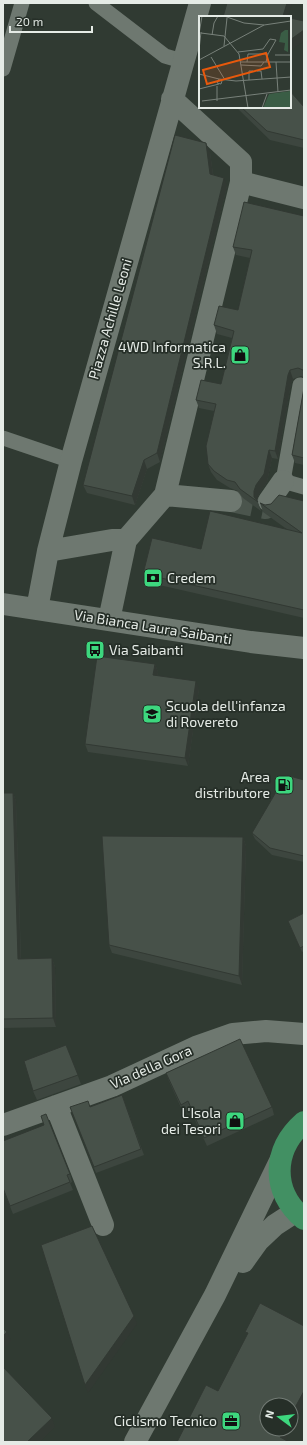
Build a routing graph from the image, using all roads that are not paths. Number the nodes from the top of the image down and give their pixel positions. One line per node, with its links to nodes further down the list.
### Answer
1 (22, 3): 5 (lane)
2 (96, 3): 4 (lane)
3 (200, 3): 4 (street, Piazza Achille Leoni)
4 (182, 61): 6 (street, Piazza Achille Leoni)
5 (3, 69)
6 (172, 99): 7 (street); 11 (street, Piazza Achille Leoni)
7 (241, 182): 8 (street); 14 (street)
8 (304, 198)
9 (300, 385): 12 (lane)
10 (3, 438): 11 (lane)
11 (71, 461): 18 (street, Piazza Achille Leoni)
12 (282, 481): 13 (lane); 16 (street)
13 (304, 487)
14 (165, 495): 15 (street); 17 (street)
15 (231, 501)
16 (269, 501)
17 (126, 540): 18 (street); 21 (street)
18 (48, 551): 20 (street, Piazza Achille Leoni)
19 (3, 604): 20 (street, Via Bianca Laura Saibanti)
20 (37, 609): 21 (street, Via Bianca Laura Saibanti)
21 (110, 620): 22 (street, Via Bianca Laura Saibanti)
22 (304, 648)
23 (304, 1034): 24 (street, Via della Gora)
24 (56, 1106): 26 (street, Via della Gora); 29 (street)
25 (304, 1122): 27 (main road)
26 (3, 1125)
27 (280, 1161): 28 (main road); 30 (street)
28 (300, 1216): 30 (street)
29 (103, 1225)
30 (215, 1295): 31 (street)
31 (135, 1442)

